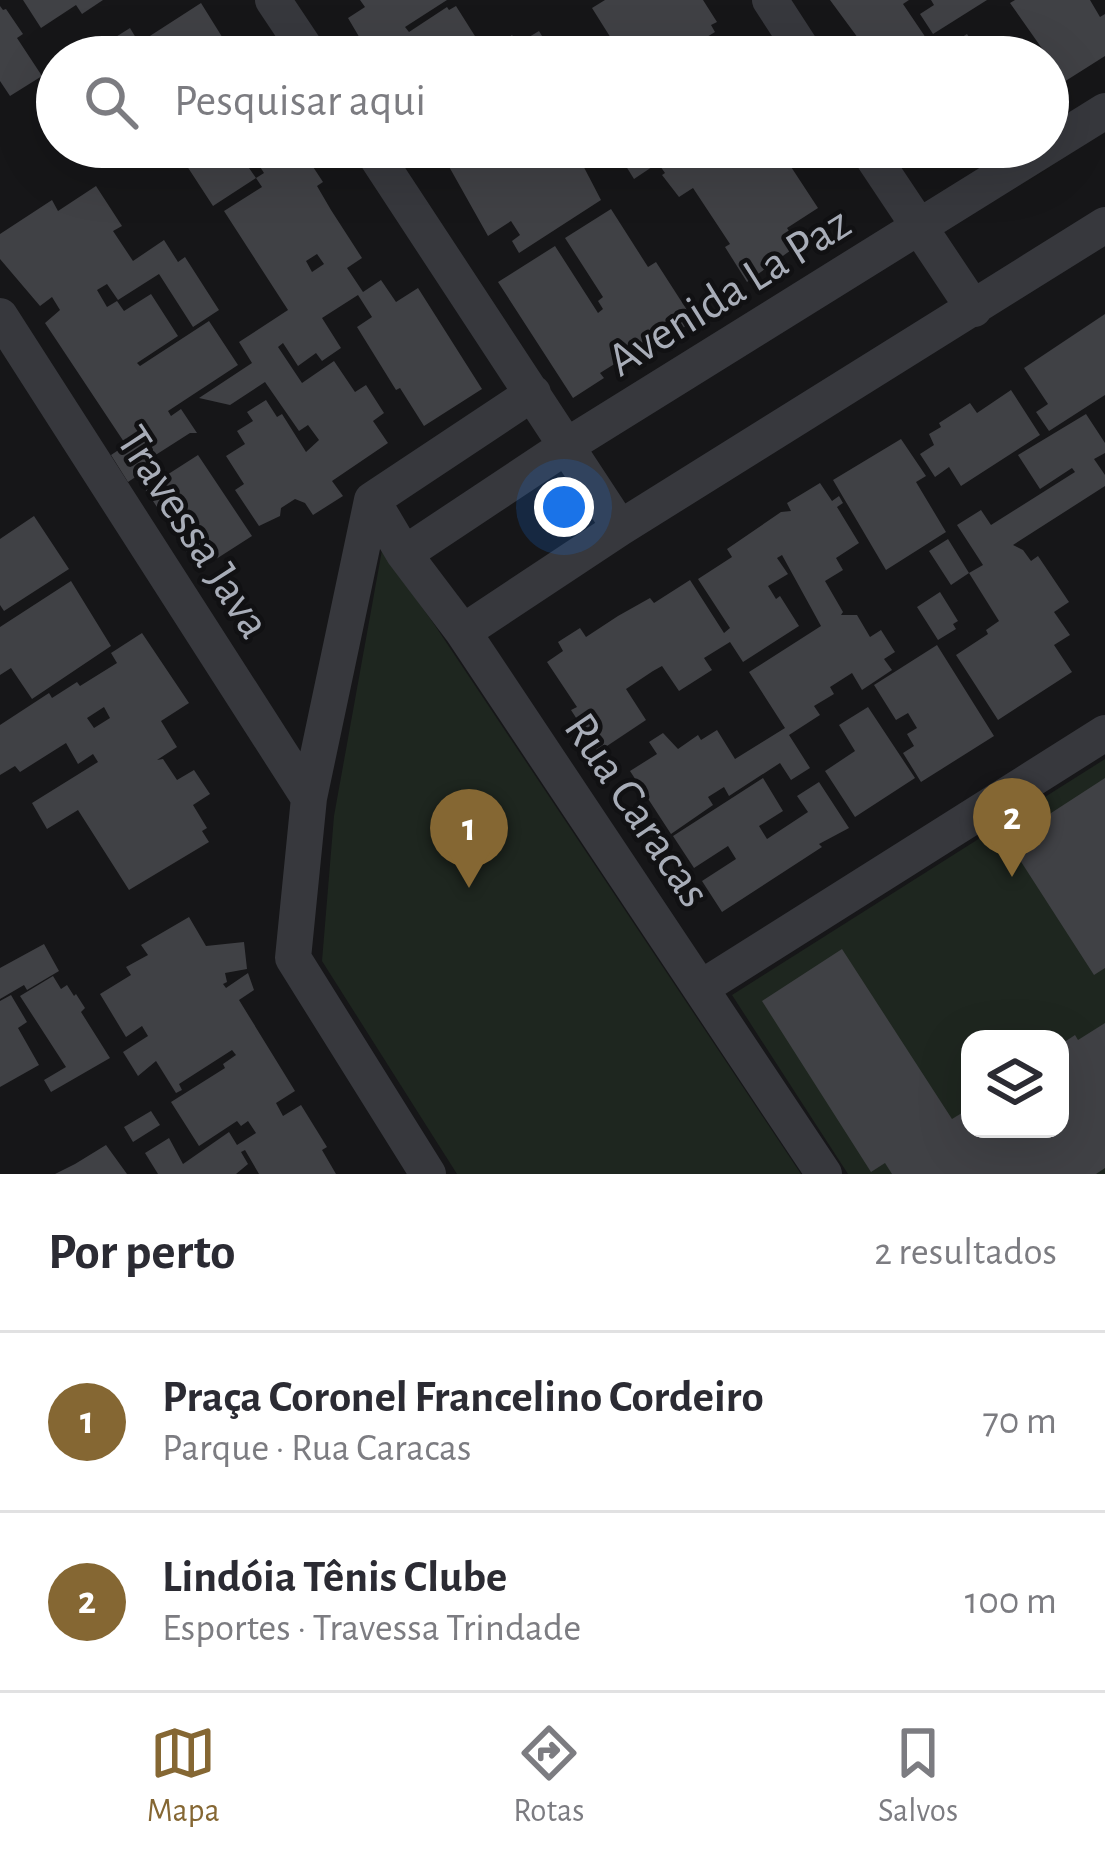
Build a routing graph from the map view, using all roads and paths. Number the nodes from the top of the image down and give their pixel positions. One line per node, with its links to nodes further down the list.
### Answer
1 (273, 0): 3 (street)
2 (770, 0): 4 (street)
3 (297, 36)
4 (793, 36)
5 (1105, 111): 6 (street, Avenida La Paz)
6 (1069, 134)
7 (384, 168): 14 (street)
8 (880, 168): 11 (street)
9 (1014, 168): 11 (street, Avenida La Paz)
10 (1105, 225): 12 (street)
11 (919, 228): 12 (street); 15 (street, Avenida La Paz)
12 (974, 309): 17 (street)
13 (0, 316): 21 (street, Travessa Java)
14 (533, 393): 15 (street); 16 (street)
15 (568, 445): 17 (street); 18 (street, Avenida La Paz)
16 (372, 500): 18 (street, Rua Caracas); 21 (street)
17 (620, 528): 19 (street)
18 (404, 554): 19 (street, Rua Caracas)
19 (463, 632): 22 (street, Rua Caracas)
20 (1105, 733): 22 (street)
21 (309, 797): 23 (street)
22 (701, 988): 24 (street, Rua Caracas)
23 (428, 1174)
24 (824, 1174)

